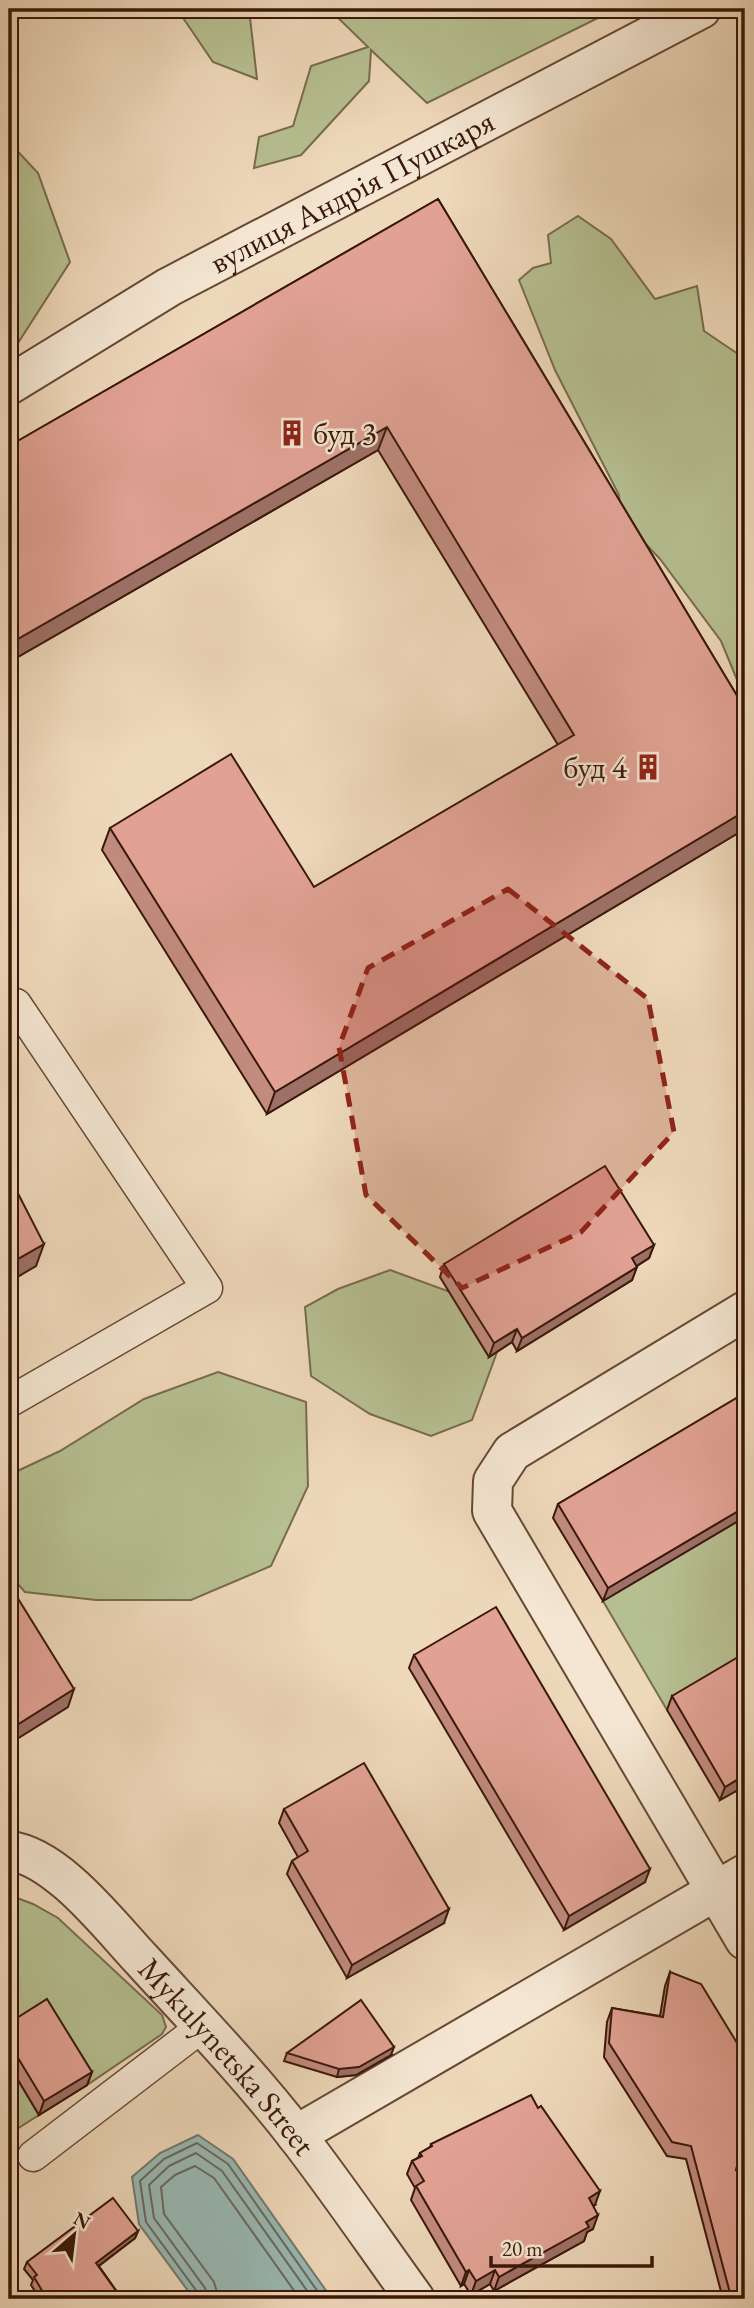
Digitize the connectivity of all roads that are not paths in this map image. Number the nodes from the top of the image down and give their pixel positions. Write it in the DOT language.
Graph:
graph roads {
  1 [pos="701,9"];
  2 [pos="9,385"];
  3 [pos="9,1008"];
  4 [pos="745,1311"];
  5 [pos="9,1402"];
  6 [pos="9,1851"];
  7 [pos="730,1883"];
  8 [pos="745,1940"];
  9 [pos="203,2026"];
  10 [pos="296,2135"];
  11 [pos="33,2156"];
  12 [pos="415,2299"];
  1 -- 2 [label="street, вулиця Андрія Пушкаря"];
  3 -- 5 [label="lane"];
  4 -- 7 [label="street"];
  6 -- 9 [label="street, Mykulynetska Street"];
  7 -- 8 [label="street"];
  7 -- 10 [label="street"];
  9 -- 10 [label="street, Mykulynetska Street"];
  9 -- 11 [label="lane"];
  10 -- 12 [label="street, Mykulynetska Street"];
}
